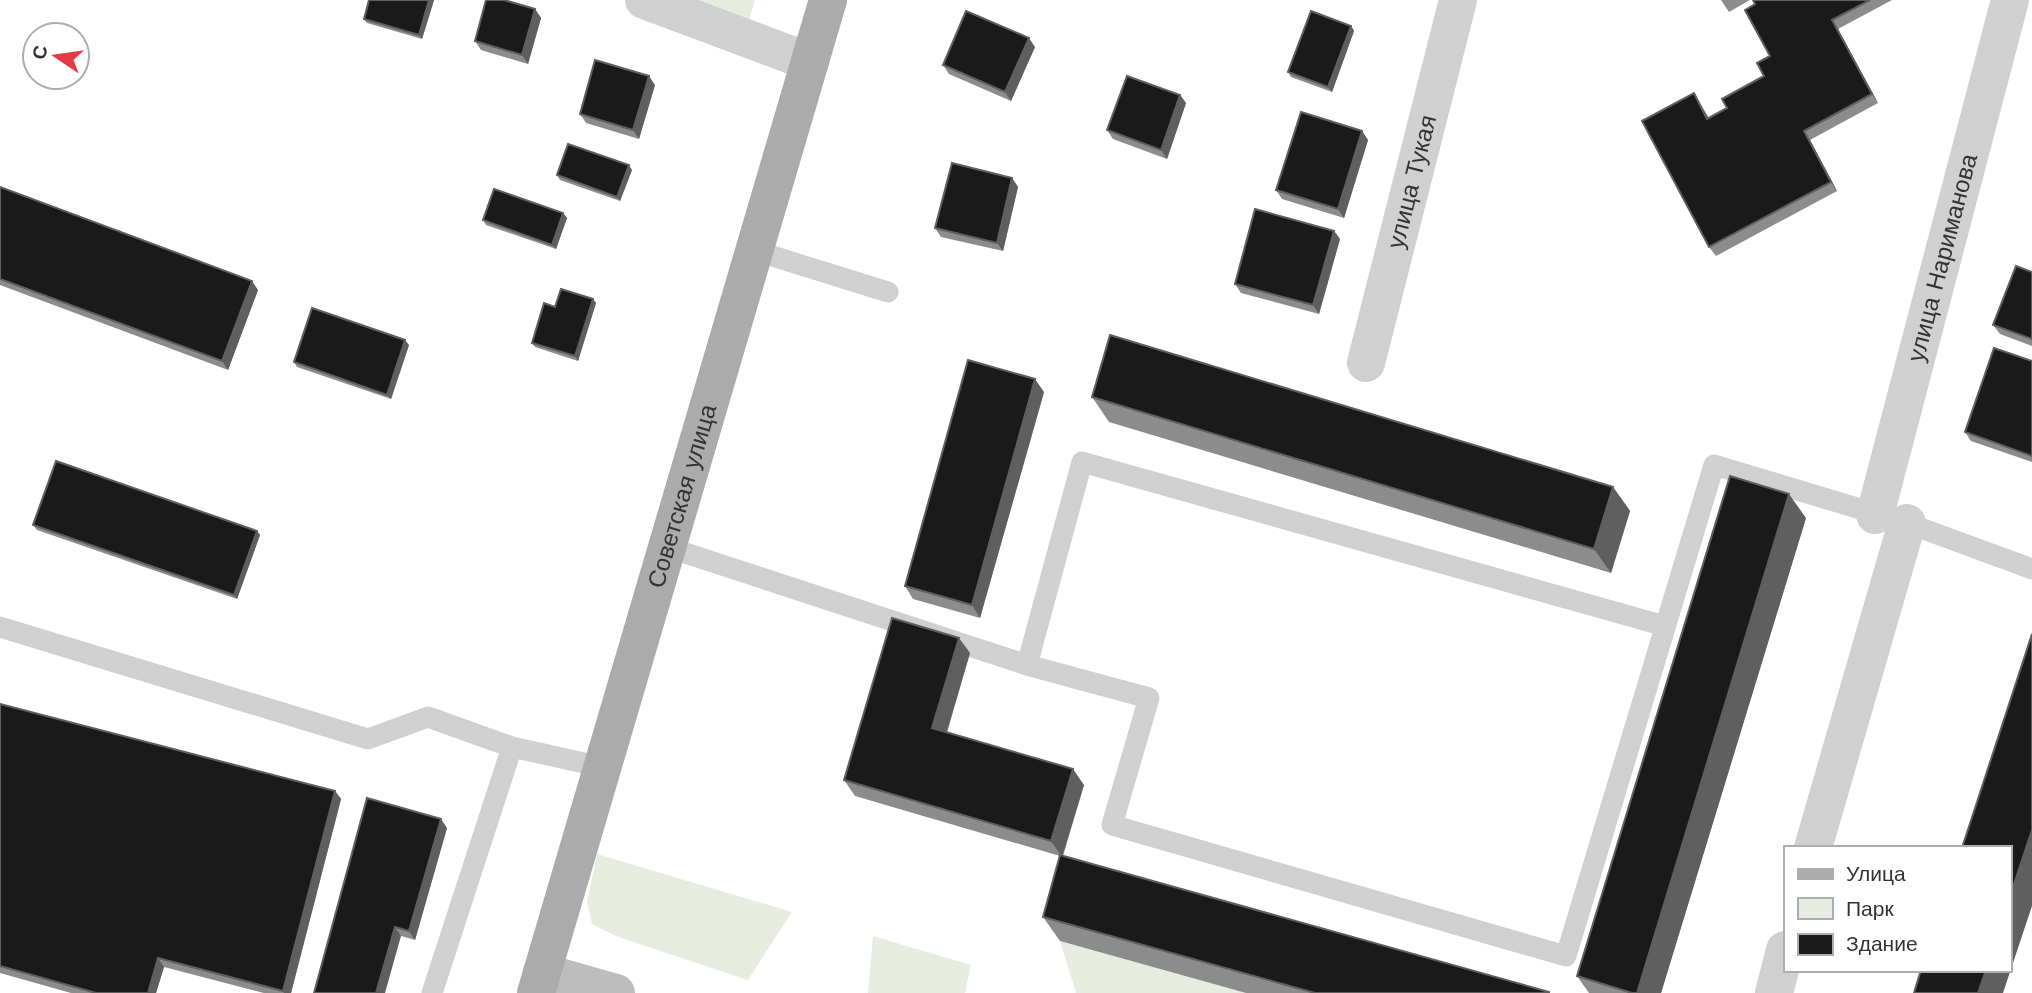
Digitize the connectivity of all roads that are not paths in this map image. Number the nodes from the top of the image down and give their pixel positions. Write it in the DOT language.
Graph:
graph roads {
  1 [pos="644,0"];
  2 [pos="828,0"];
  3 [pos="1458,0"];
  4 [pos="2010,0"];
  5 [pos="810,62"];
  6 [pos="756,251"];
  7 [pos="888,292"];
  8 [pos="1366,363"];
  9 [pos="1891,519"];
  10 [pos="667,547"];
  11 [pos="2032,569"];
  12 [pos="1665,626"];
  13 [pos="0,627"];
  14 [pos="1027,665"];
  15 [pos="512,747"];
  16 [pos="603,767"];
  17 [pos="1813,846"];
  18 [pos="1784,954"];
  19 [pos="539,982"];
  20 [pos="432,993"];
  21 [pos="616,993"];
  22 [pos="1774,993"];
  1 -- 5 [label="street"];
  2 -- 5 [label="main road, Советская улица"];
  3 -- 8 [label="street, улица Тукая"];
  4 -- 9 [label="street, улица Нариманова"];
  5 -- 6 [label="main road, Советская улица"];
  6 -- 7 [label="lane"];
  6 -- 10 [label="main road, Советская улица"];
  9 -- 11 [label="lane"];
  9 -- 12 [label="lane"];
  9 -- 17 [label="street, улица Нариманова"];
  10 -- 14 [label="lane"];
  10 -- 16 [label="main road, Советская улица"];
  12 -- 14 [label="lane"];
  12 -- 14 [label="lane"];
  13 -- 15 [label="lane"];
  15 -- 16 [label="lane"];
  15 -- 20 [label="lane"];
  16 -- 19 [label="main road, Советская улица"];
  18 -- 22 [label="street"];
  19 -- 21 [label="street"];
}
